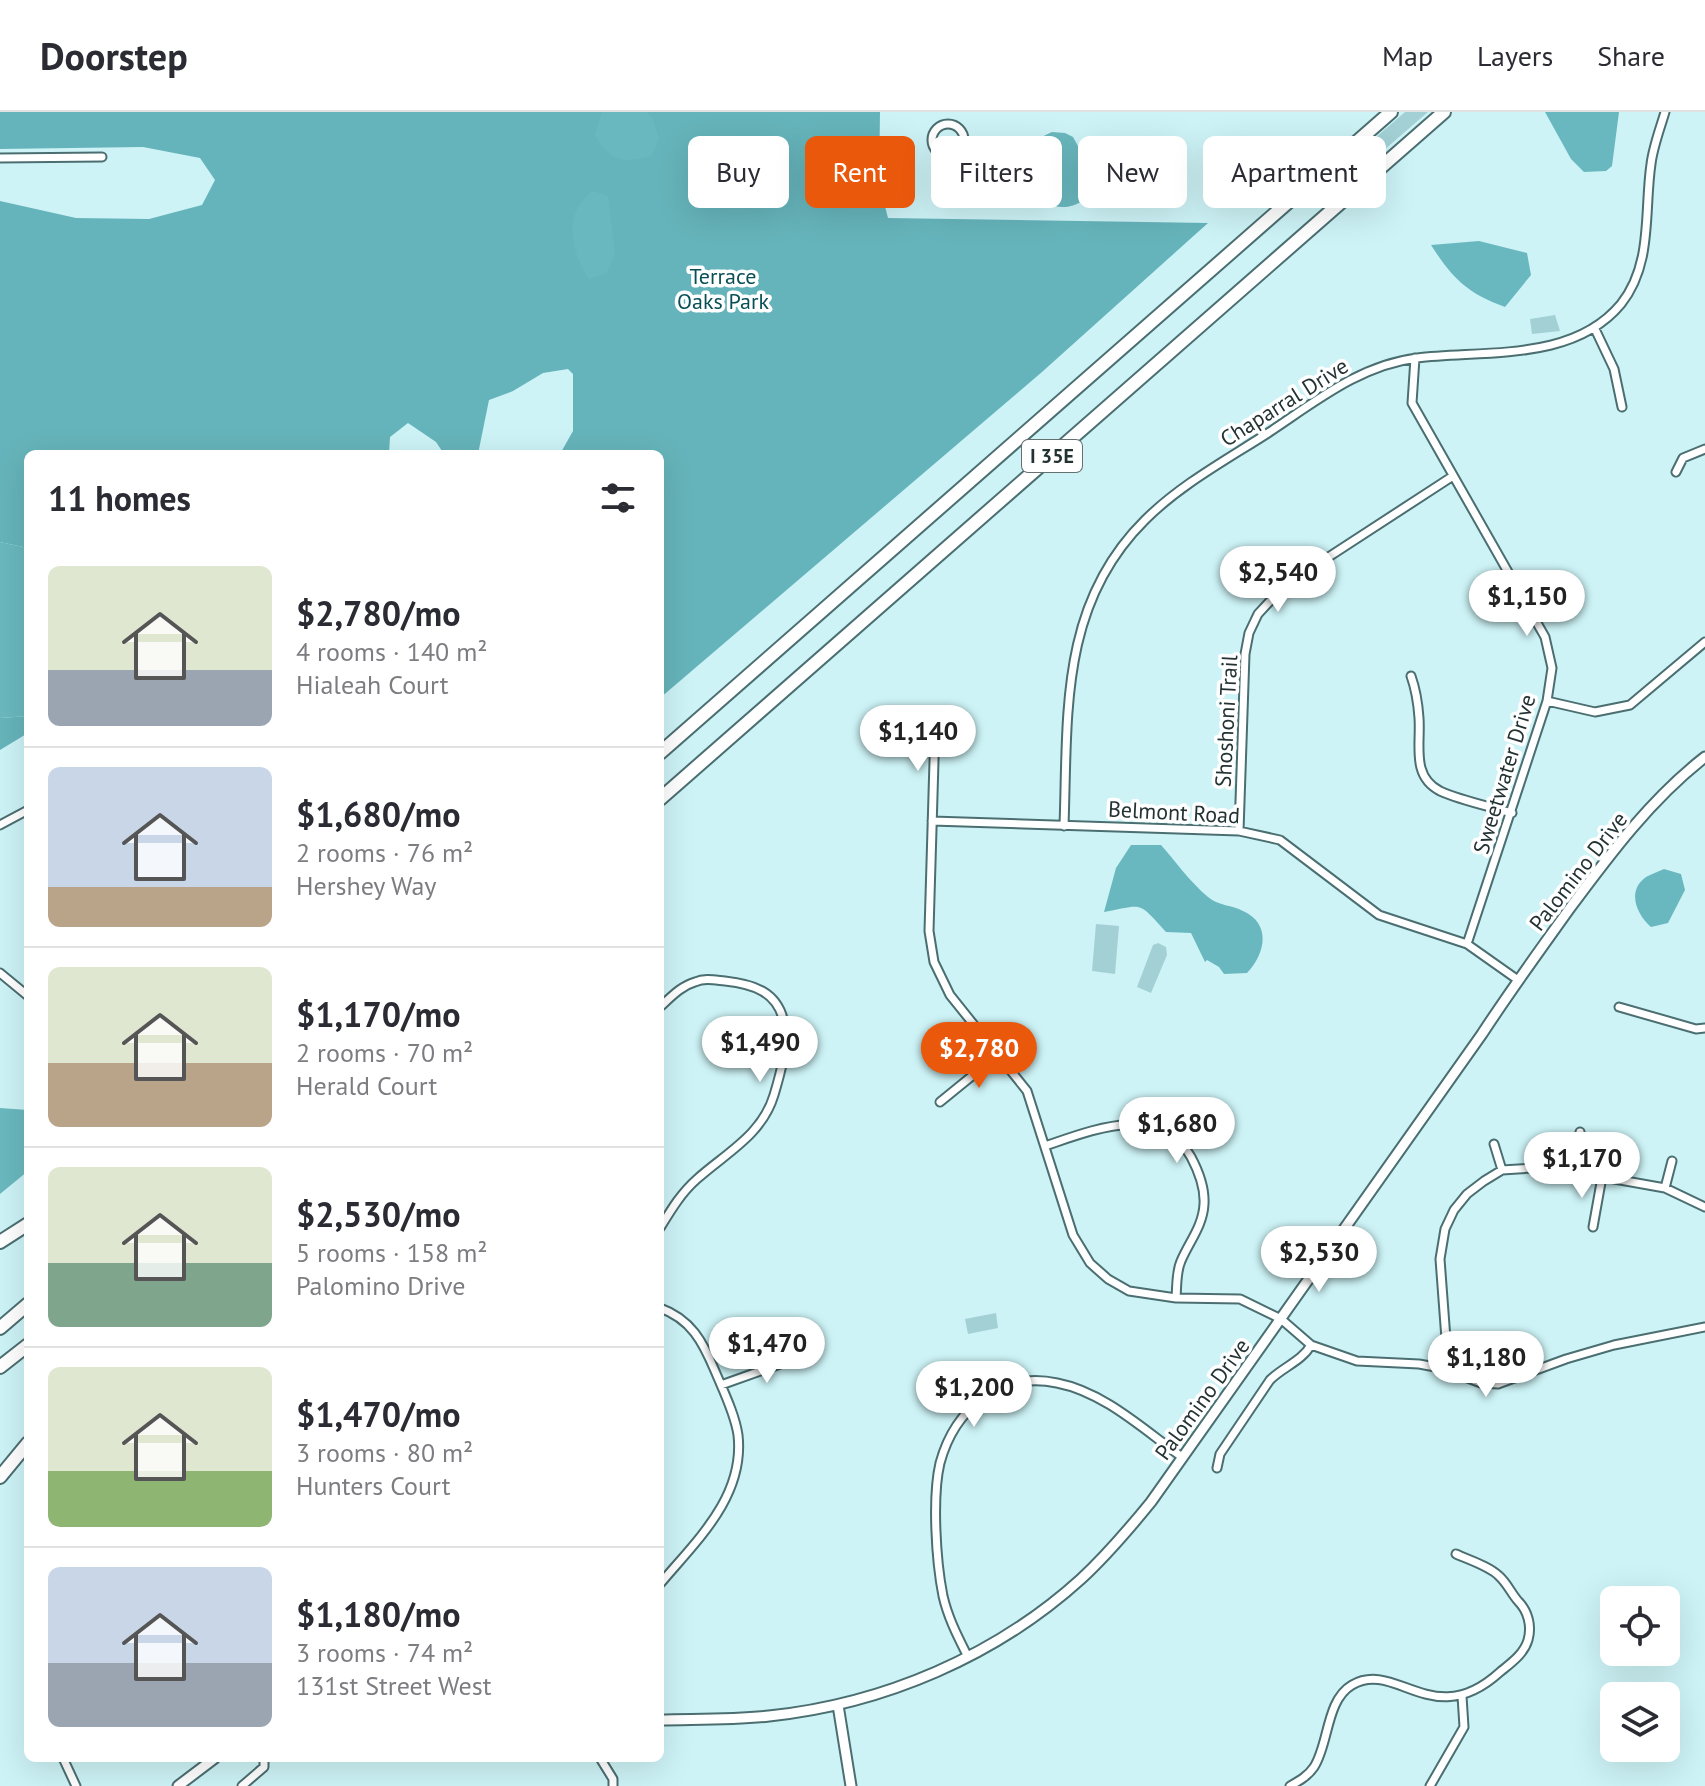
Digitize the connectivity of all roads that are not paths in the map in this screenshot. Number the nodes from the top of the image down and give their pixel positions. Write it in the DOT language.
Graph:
graph roads {
  1 [pos="948,112"];
  2 [pos="1391,112"];
  3 [pos="1444,112"];
  4 [pos="1665,112"];
  5 [pos="948,125"];
  6 [pos="102,157"];
  7 [pos="0,158"];
  8 [pos="1595,329"];
  9 [pos="1415,358"];
  10 [pos="1622,407"];
  11 [pos="1705,449"];
  12 [pos="1676,472"];
  13 [pos="1453,476"];
  14 [pos="1705,642"];
  15 [pos="1411,676"];
  16 [pos="1547,701"];
  17 [pos="935,727"];
  18 [pos="664,749"];
  19 [pos="1703,762"];
  20 [pos="664,795"];
  21 [pos="24,812"];
  22 [pos="1512,813"];
  23 [pos="932,821"];
  24 [pos="0,825"];
  25 [pos="1064,826"];
  26 [pos="1239,831"];
  27 [pos="1467,944"];
  28 [pos="0,973"];
  29 [pos="1518,980"];
  30 [pos="24,993"];
  31 [pos="664,1004"];
  32 [pos="1619,1007"];
  33 [pos="1705,1028"];
  34 [pos="999,1054"];
  35 [pos="940,1102"];
  36 [pos="1580,1132"];
  37 [pos="1494,1144"];
  38 [pos="1045,1146"];
  39 [pos="1672,1161"];
  40 [pos="1502,1170"];
  41 [pos="1575,1172"];
  42 [pos="1602,1177"];
  43 [pos="1665,1188"];
  44 [pos="1705,1207"];
  45 [pos="664,1222"];
  46 [pos="24,1227"];
  47 [pos="1593,1227"];
  48 [pos="0,1242"];
  49 [pos="1176,1298"];
  50 [pos="24,1307"];
  51 [pos="664,1310"];
  52 [pos="1281,1319"];
  53 [pos="1705,1327"];
  54 [pos="0,1328"];
  55 [pos="1311,1345"];
  56 [pos="24,1348"];
  57 [pos="788,1352"];
  58 [pos="0,1367"];
  59 [pos="1441,1368"];
  60 [pos="721,1385"];
  61 [pos="24,1448"];
  62 [pos="1182,1457"];
  63 [pos="1217,1468"];
  64 [pos="0,1477"];
  65 [pos="1456,1554"];
  66 [pos="664,1579"];
  67 [pos="968,1657"];
  68 [pos="1462,1696"];
  69 [pos="838,1705"];
  70 [pos="664,1720"];
  71 [pos="65,1762"];
  72 [pos="210,1762"];
  73 [pos="264,1762"];
  74 [pos="602,1762"];
  75 [pos="76,1786"];
  76 [pos="178,1786"];
  77 [pos="242,1786"];
  78 [pos="613,1786"];
  79 [pos="851,1786"];
  80 [pos="1290,1786"];
  81 [pos="1430,1786"];
  1 -- 5 [label="street"];
  2 -- 18 [label="highway, I 35E"];
  3 -- 20 [label="highway, I 35E"];
  4 -- 8 [label="street, Chaparral Drive"];
  5 -- 5 [label="street"];
  6 -- 7 [label="street"];
  8 -- 9 [label="street, Chaparral Drive"];
  8 -- 10 [label="street"];
  9 -- 13 [label="street, Sweetwater Drive"];
  9 -- 25 [label="street, Chaparral Drive"];
  11 -- 12 [label="street"];
  13 -- 16 [label="street, Sweetwater Drive"];
  13 -- 26 [label="street, Shoshoni Trail"];
  14 -- 16 [label="street"];
  15 -- 22 [label="street"];
  16 -- 22 [label="street, Sweetwater Drive"];
  17 -- 23 [label="street"];
  19 -- 29 [label="street, Palomino Drive"];
  21 -- 24 [label="street"];
  22 -- 27 [label="street, Sweetwater Drive"];
  23 -- 25 [label="street, Belmont Road"];
  23 -- 34 [label="street"];
  25 -- 26 [label="street, Belmont Road"];
  26 -- 27 [label="street, Belmont Road"];
  27 -- 29 [label="street, Belmont Road"];
  28 -- 30 [label="street"];
  29 -- 52 [label="street, Palomino Drive"];
  31 -- 45 [label="street"];
  32 -- 33 [label="street"];
  34 -- 35 [label="street"];
  34 -- 38 [label="street"];
  36 -- 41 [label="street"];
  37 -- 40 [label="street"];
  38 -- 49 [label="street"];
  38 -- 49 [label="street"];
  39 -- 43 [label="street"];
  40 -- 41 [label="street"];
  40 -- 59 [label="street"];
  41 -- 42 [label="street"];
  42 -- 43 [label="street"];
  42 -- 47 [label="street"];
  43 -- 44 [label="street"];
  46 -- 48 [label="highway"];
  49 -- 52 [label="street"];
  50 -- 54 [label="highway"];
  51 -- 60 [label="street"];
  52 -- 55 [label="street"];
  52 -- 62 [label="street, Palomino Drive"];
  53 -- 59 [label="street"];
  55 -- 59 [label="street"];
  55 -- 63 [label="street"];
  56 -- 58 [label="highway"];
  57 -- 60 [label="street"];
  60 -- 66 [label="street"];
  61 -- 64 [label="highway"];
  62 -- 67 [label="street, Palomino Drive"];
  62 -- 67 [label="street"];
  65 -- 68 [label="street"];
  67 -- 69 [label="street, Palomino Drive"];
  68 -- 80 [label="street"];
  68 -- 81 [label="street"];
  69 -- 70 [label="street, Palomino Drive"];
  69 -- 79 [label="street"];
  71 -- 75 [label="street"];
  72 -- 76 [label="street"];
  73 -- 77 [label="street"];
  74 -- 78 [label="street"];
}
